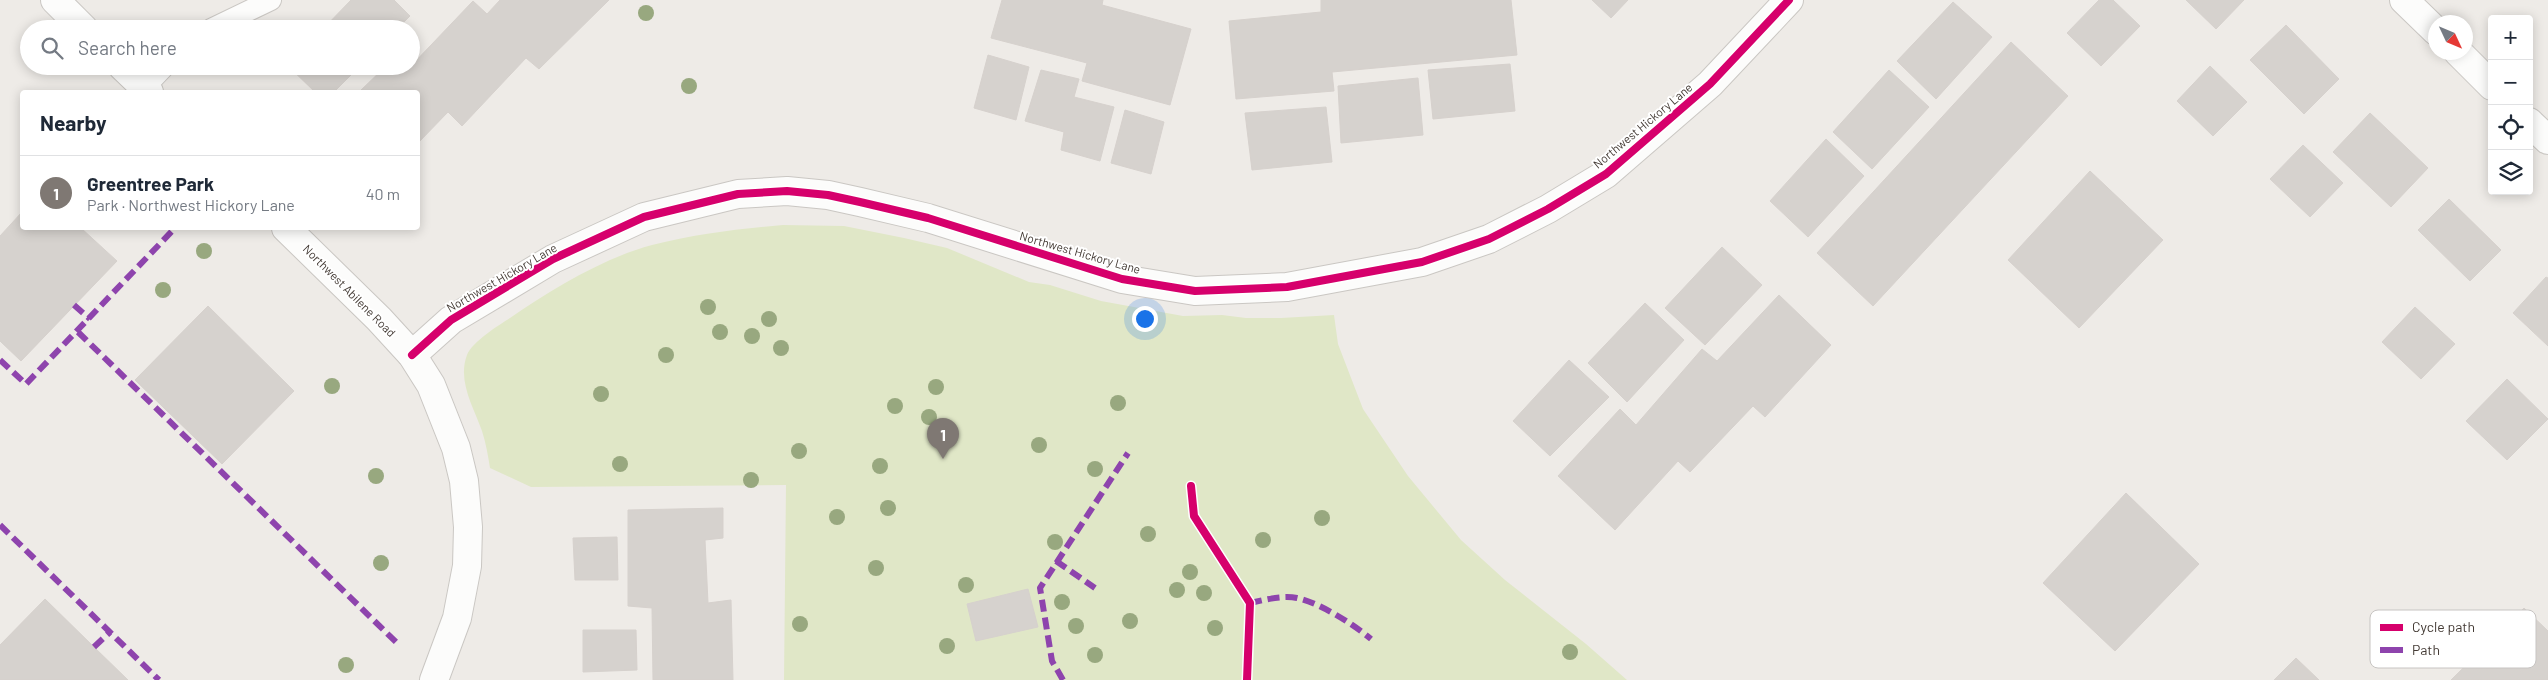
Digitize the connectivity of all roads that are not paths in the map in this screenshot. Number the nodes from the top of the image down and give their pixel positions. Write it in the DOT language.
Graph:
graph roads {
  1 [pos="55,0"];
  2 [pos="271,0"];
  3 [pos="1788,0"];
  4 [pos="2404,0"];
  5 [pos="75,20"];
  6 [pos="230,20"];
  7 [pos="2428,23"];
  8 [pos="2466,60"];
  9 [pos="131,75"];
  10 [pos="158,75"];
  11 [pos="2488,82"];
  12 [pos="146,90"];
  13 [pos="2533,126"];
  14 [pos="2548,140"];
  15 [pos="288,230"];
  16 [pos="412,355"];
  17 [pos="434,680"];
  1 -- 5 [label="street"];
  2 -- 6 [label="lane"];
  3 -- 16 [label="street, Northwest Hickory Lane"];
  4 -- 7 [label="street"];
  8 -- 11 [label="street"];
  9 -- 12 [label="street"];
  10 -- 12 [label="lane"];
  13 -- 14 [label="street"];
  15 -- 16 [label="street, Northwest Abilene Road"];
  16 -- 17 [label="street, Northwest Abilene Road"];
}
